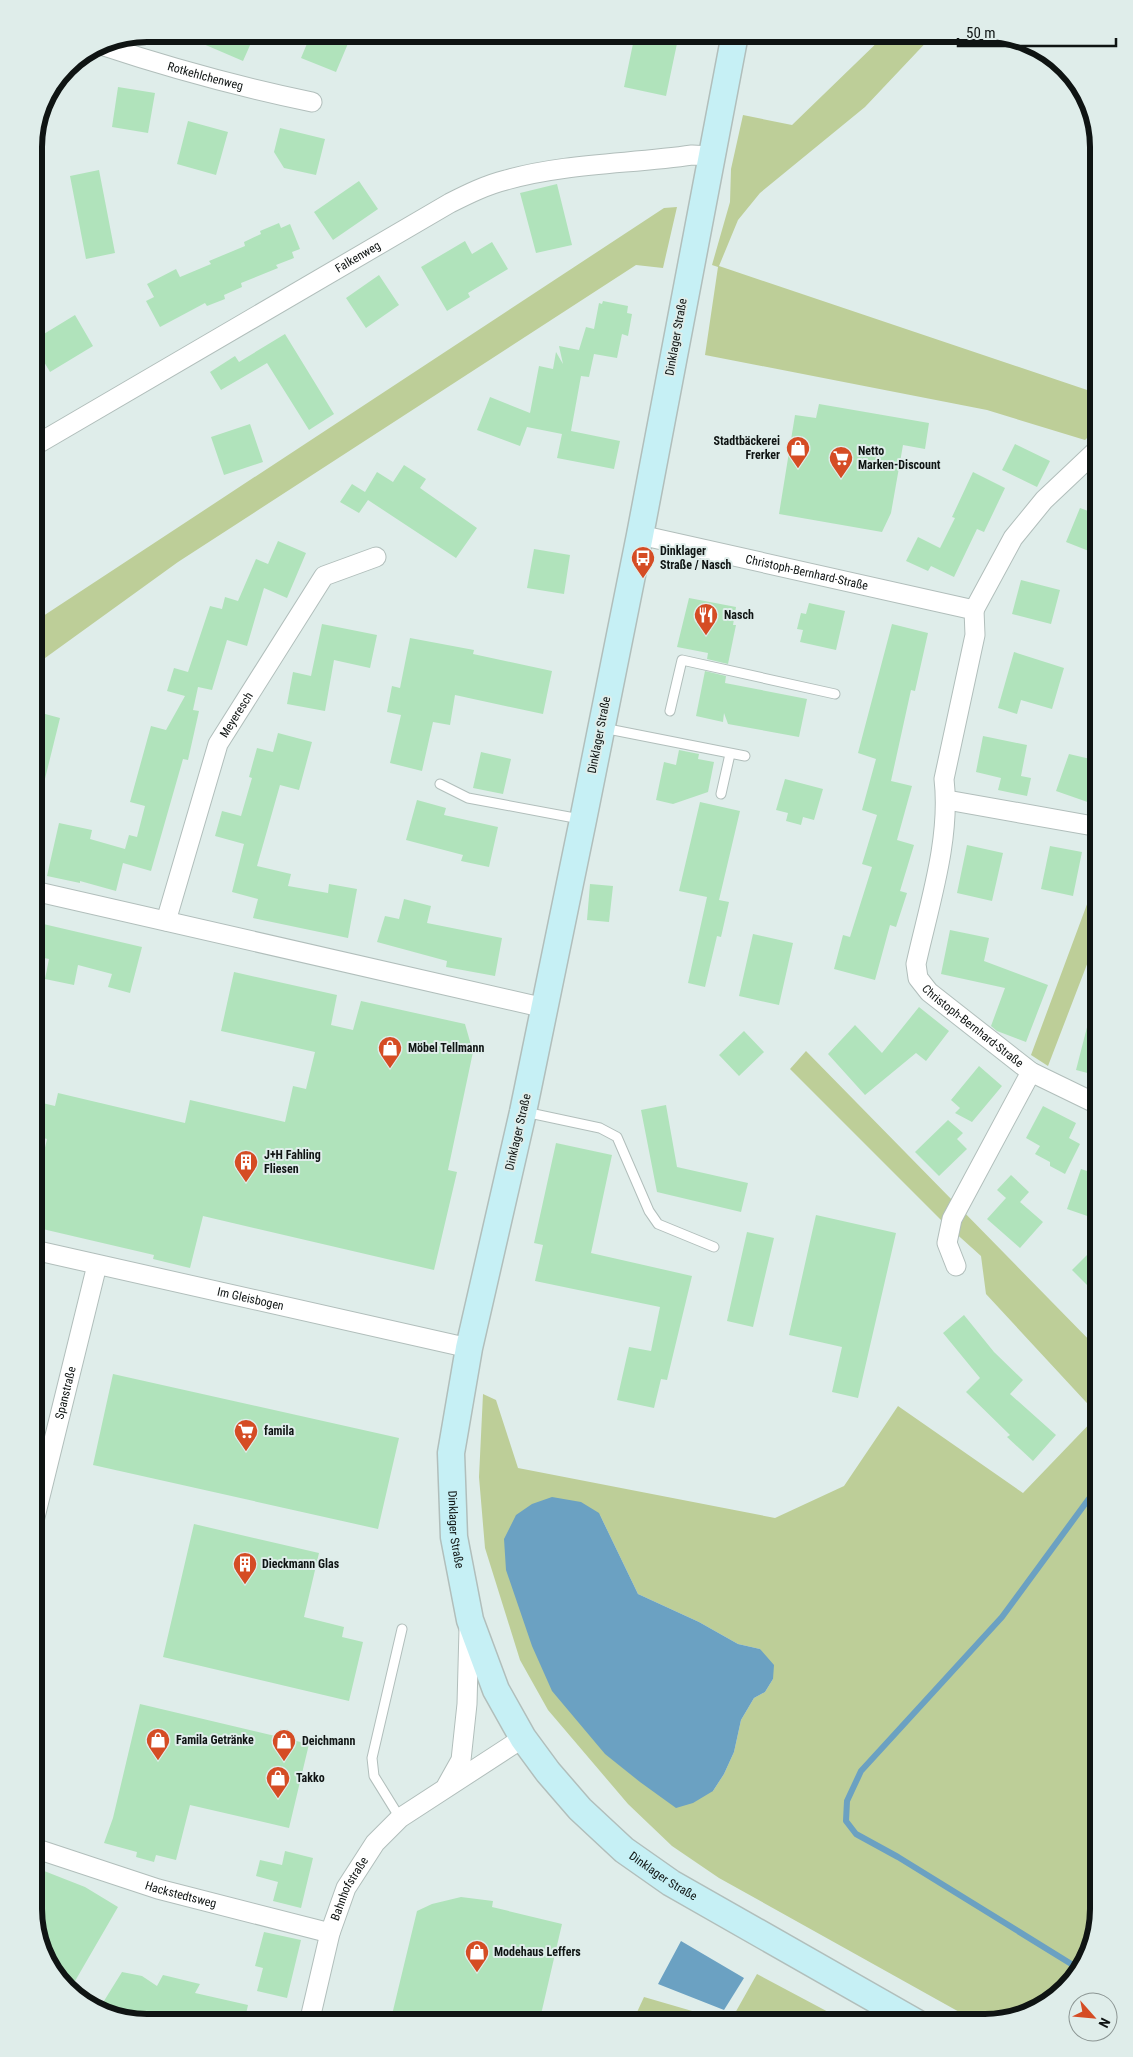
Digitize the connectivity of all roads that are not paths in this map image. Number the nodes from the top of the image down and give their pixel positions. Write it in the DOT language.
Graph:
graph roads {
  1 [pos="732,43"];
  2 [pos="112,48"];
  3 [pos="312,102"];
  4 [pos="711,156"];
  5 [pos="43,441"];
  6 [pos="1090,457"];
  7 [pos="640,535"];
  8 [pos="376,556"];
  9 [pos="974,610"];
  10 [pos="835,694"];
  11 [pos="670,711"];
  12 [pos="600,727"];
  13 [pos="730,754"];
  14 [pos="745,756"];
  15 [pos="440,784"];
  16 [pos="721,794"];
  17 [pos="946,800"];
  18 [pos="583,820"];
  19 [pos="1090,825"];
  20 [pos="43,893"];
  21 [pos="166,921"];
  22 [pos="544,1008"];
  23 [pos="1031,1072"];
  24 [pos="1090,1101"];
  25 [pos="523,1112"];
  26 [pos="714,1247"];
  27 [pos="42,1252"];
  28 [pos="97,1265"];
  29 [pos="956,1266"];
  30 [pos="469,1348"];
  31 [pos="42,1488"];
  32 [pos="470,1620"];
  33 [pos="402,1629"];
  34 [pos="523,1738"];
  35 [pos="446,1788"];
  36 [pos="400,1818"];
  37 [pos="42,1851"];
  38 [pos="330,1933"];
  39 [pos="311,2014"];
  40 [pos="901,2014"];
  1 -- 4 [label="main road, Dinklager Straße"];
  2 -- 3 [label="street, Rotkehlchenweg"];
  4 -- 5 [label="street, Falkenweg"];
  4 -- 7 [label="main road, Dinklager Straße"];
  6 -- 9 [label="street"];
  7 -- 9 [label="street, Christoph-Bernhard-Straße"];
  7 -- 12 [label="main road, Dinklager Straße"];
  8 -- 21 [label="street, Meyeresch"];
  9 -- 17 [label="street, Christoph-Bernhard-Straße"];
  10 -- 11 [label="lane"];
  12 -- 13 [label="lane"];
  12 -- 18 [label="main road, Dinklager Straße"];
  13 -- 14 [label="lane"];
  13 -- 16 [label="lane"];
  15 -- 18 [label="lane"];
  17 -- 19 [label="street"];
  17 -- 23 [label="street, Christoph-Bernhard-Straße"];
  18 -- 22 [label="main road, Dinklager Straße"];
  20 -- 21 [label="street"];
  21 -- 22 [label="street"];
  22 -- 25 [label="main road, Dinklager Straße"];
  23 -- 24 [label="street, Christoph-Bernhard-Straße"];
  23 -- 29 [label="street, Christoph-Bernhard-Straße"];
  25 -- 26 [label="lane"];
  25 -- 30 [label="main road, Dinklager Straße"];
  27 -- 28 [label="street, Im Gleisbogen"];
  28 -- 30 [label="street, Im Gleisbogen"];
  28 -- 31 [label="street, Spanstraße"];
  30 -- 32 [label="main road, Dinklager Straße"];
  32 -- 34 [label="main road, Dinklager Straße"];
  32 -- 35 [label="street, Bahnhofstraße"];
  33 -- 36 [label="lane"];
  34 -- 35 [label="street, Bahnhofstraße"];
  34 -- 40 [label="main road, Dinklager Straße"];
  35 -- 36 [label="street, Bahnhofstraße"];
  36 -- 38 [label="street, Bahnhofstraße"];
  37 -- 38 [label="street, Hackstedtsweg"];
  38 -- 39 [label="street, Bahnhofstraße"];
}
